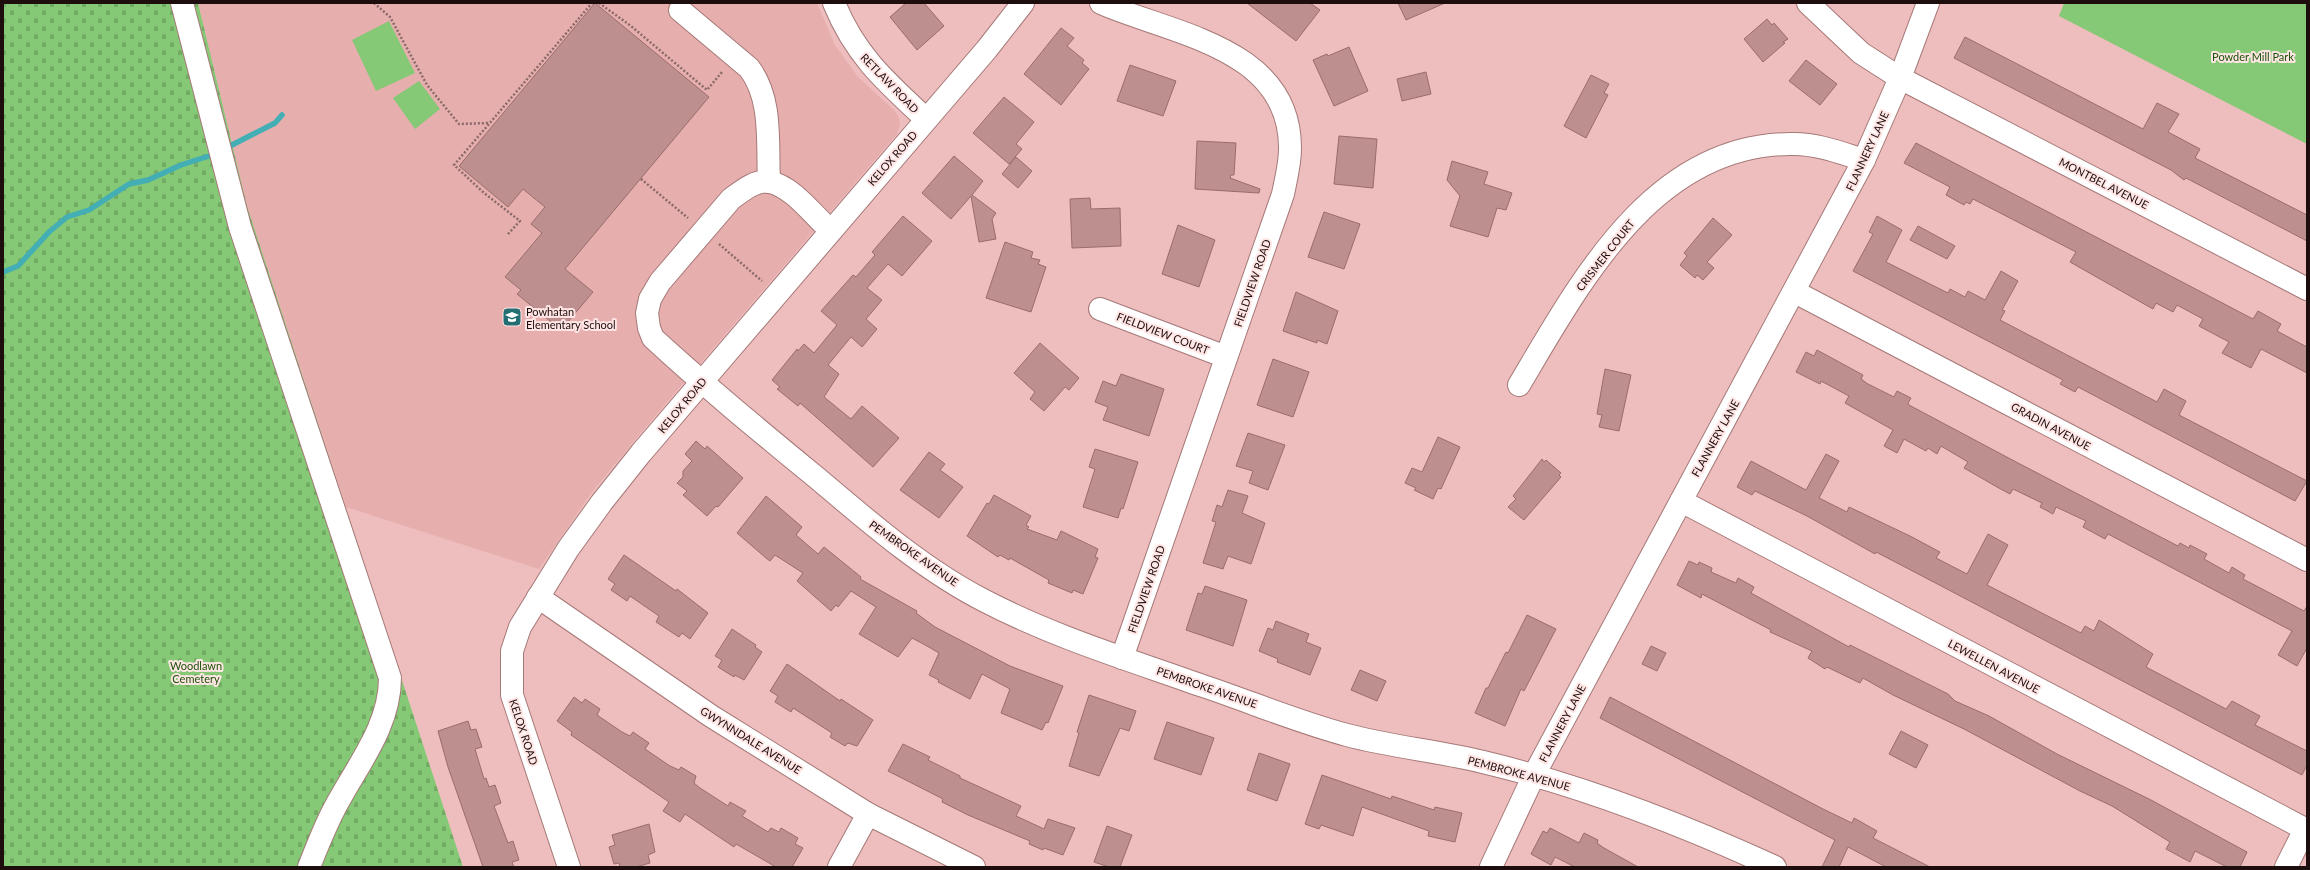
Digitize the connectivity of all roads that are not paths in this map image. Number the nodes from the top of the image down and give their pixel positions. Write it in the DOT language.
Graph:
graph roads {
  1 [pos="182,3"];
  2 [pos="834,3"];
  3 [pos="1023,3"];
  4 [pos="1101,3"];
  5 [pos="1808,3"];
  6 [pos="1928,3"];
  7 [pos="680,10"];
  8 [pos="1900,78"];
  9 [pos="926,119"];
  10 [pos="1864,160"];
  11 [pos="769,182"];
  12 [pos="830,230"];
  13 [pos="2307,289"];
  14 [pos="1795,292"];
  15 [pos="1100,310"];
  16 [pos="1226,357"];
  17 [pos="702,382"];
  18 [pos="1519,385"];
  19 [pos="1681,501"];
  20 [pos="2307,560"];
  21 [pos="538,596"];
  22 [pos="1122,658"];
  23 [pos="1534,775"];
  24 [pos="868,814"];
  25 [pos="2306,830"];
  26 [pos="309,867"];
  27 [pos="570,867"];
  28 [pos="838,867"];
  29 [pos="974,867"];
  30 [pos="1491,867"];
  31 [pos="1775,867"];
  32 [pos="2286,867"];
  1 -- 26 [label="street"];
  2 -- 9 [label="street, RETLAW ROAD"];
  3 -- 9 [label="street, KELOX ROAD"];
  4 -- 16 [label="street, FIELDVIEW ROAD"];
  5 -- 8 [label="street, MONTBEL AVENUE"];
  6 -- 8 [label="street, FLANNERY LANE"];
  7 -- 11 [label="street"];
  8 -- 10 [label="street, FLANNERY LANE"];
  8 -- 13 [label="street, MONTBEL AVENUE"];
  9 -- 12 [label="street, KELOX ROAD"];
  10 -- 14 [label="street, FLANNERY LANE"];
  10 -- 18 [label="street, CRISMER COURT"];
  11 -- 12 [label="street"];
  11 -- 17 [label="street, PEMBROKE AVENUE"];
  12 -- 17 [label="street, KELOX ROAD"];
  14 -- 19 [label="street, FLANNERY LANE"];
  14 -- 20 [label="street, GRADIN AVENUE"];
  15 -- 16 [label="street, FIELDVIEW COURT"];
  16 -- 22 [label="street, FIELDVIEW ROAD"];
  17 -- 21 [label="street, KELOX ROAD"];
  17 -- 22 [label="street, PEMBROKE AVENUE"];
  19 -- 23 [label="street, FLANNERY LANE"];
  19 -- 25 [label="street, LEWELLEN AVENUE"];
  21 -- 24 [label="street, GWYNNDALE AVENUE"];
  21 -- 27 [label="street, KELOX ROAD"];
  22 -- 23 [label="street, PEMBROKE AVENUE"];
  23 -- 30 [label="street, FLANNERY LANE"];
  23 -- 31 [label="street, PEMBROKE AVENUE"];
  24 -- 28 [label="street"];
  24 -- 29 [label="street, GWYNNDALE AVENUE"];
  25 -- 32 [label="street"];
}
